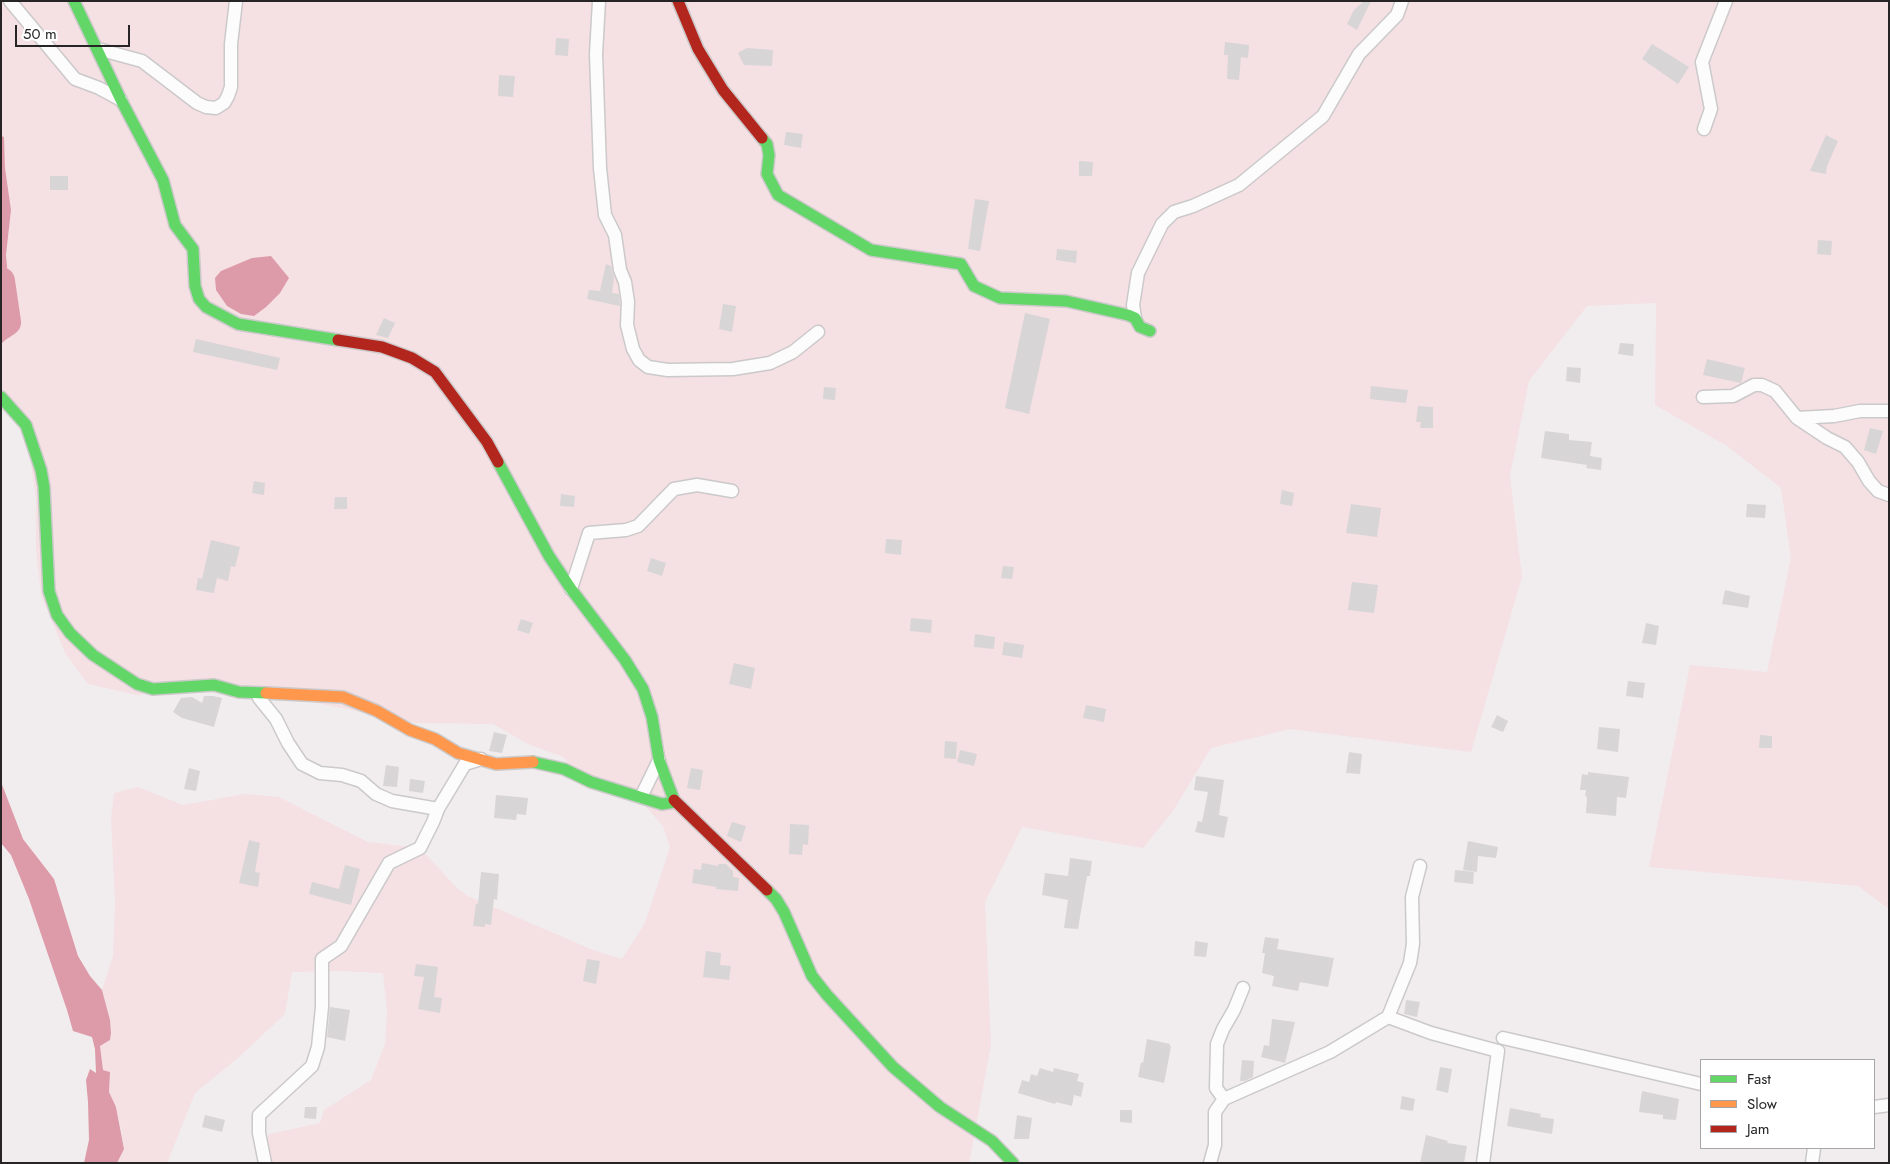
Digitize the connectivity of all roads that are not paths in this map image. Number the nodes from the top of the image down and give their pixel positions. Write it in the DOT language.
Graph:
graph roads {
  1 [pos="10,1"];
  2 [pos="74,1"];
  3 [pos="236,1"];
  4 [pos="599,1"];
  5 [pos="678,1"];
  6 [pos="1402,1"];
  7 [pos="1726,1"];
  8 [pos="98,49"];
  9 [pos="121,100"];
  10 [pos="1704,129"];
  11 [pos="1135,318"];
  12 [pos="1150,331"];
  13 [pos="818,332"];
  14 [pos="1,396"];
  15 [pos="1703,397"];
  16 [pos="1889,410"];
  17 [pos="1798,418"];
  18 [pos="732,492"];
  19 [pos="1889,495"];
  20 [pos="570,589"];
  21 [pos="259,698"];
  22 [pos="480,760"];
  23 [pos="659,760"];
  24 [pos="642,797"];
  25 [pos="675,802"];
  26 [pos="438,809"];
  27 [pos="1420,866"];
  28 [pos="1242,988"];
  29 [pos="1388,1017"];
  30 [pos="1503,1038"];
  31 [pos="1700,1084"];
  32 [pos="1224,1099"];
  33 [pos="1889,1105"];
  34 [pos="1875,1107"];
  35 [pos="1814,1149"];
  36 [pos="265,1163"];
  37 [pos="1013,1163"];
  38 [pos="1210,1163"];
  39 [pos="1483,1163"];
  40 [pos="1812,1163"];
  1 -- 9 [label="street"];
  2 -- 8 [label="street"];
  3 -- 8 [label="street"];
  4 -- 13 [label="street"];
  5 -- 11 [label="street"];
  6 -- 11 [label="street"];
  7 -- 10 [label="street"];
  8 -- 9 [label="street"];
  9 -- 20 [label="street"];
  11 -- 12 [label="street"];
  14 -- 22 [label="street"];
  15 -- 17 [label="street"];
  16 -- 17 [label="street"];
  17 -- 19 [label="street"];
  18 -- 20 [label="street"];
  20 -- 23 [label="street"];
  21 -- 26 [label="street"];
  22 -- 24 [label="street"];
  22 -- 26 [label="street"];
  23 -- 24 [label="street"];
  23 -- 25 [label="street"];
  24 -- 25 [label="street"];
  25 -- 37 [label="street"];
  26 -- 36 [label="street"];
  27 -- 29 [label="street"];
  28 -- 32 [label="street"];
  29 -- 32 [label="street"];
  29 -- 39 [label="street"];
  30 -- 31 [label="street"];
  32 -- 38 [label="street"];
  33 -- 34 [label="street"];
  35 -- 40 [label="street"];
}
